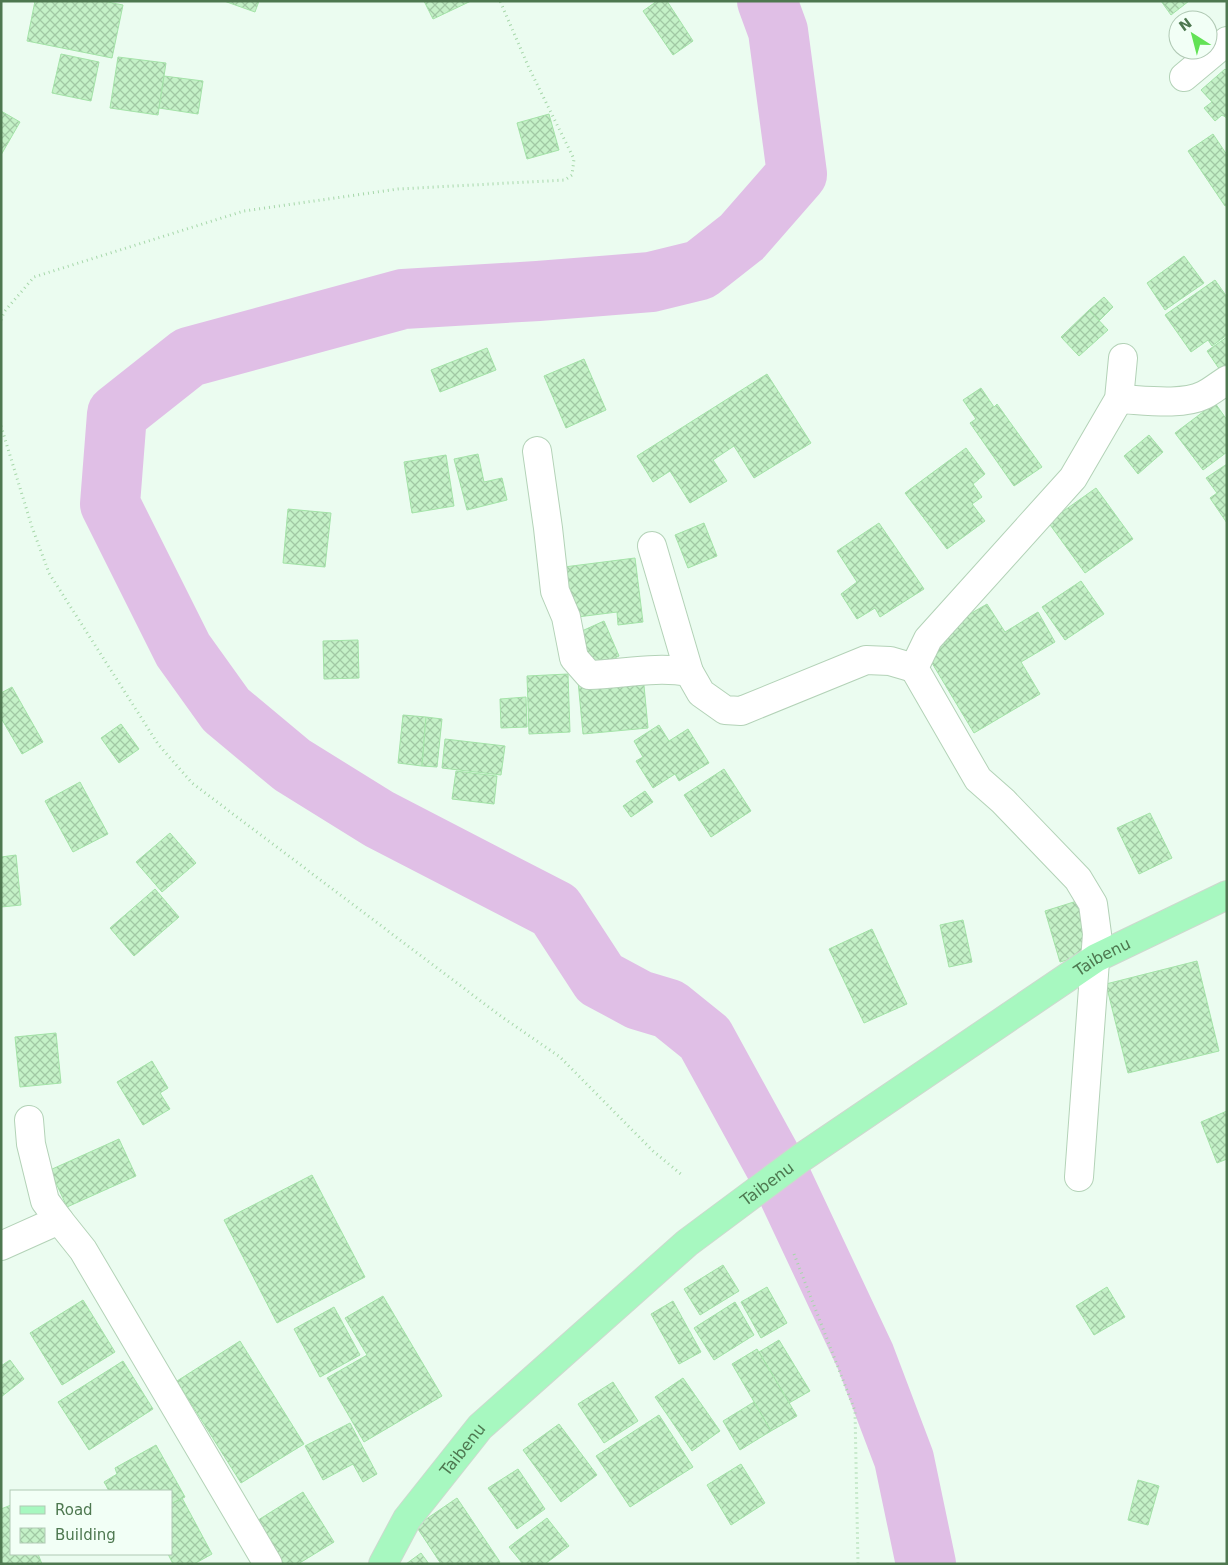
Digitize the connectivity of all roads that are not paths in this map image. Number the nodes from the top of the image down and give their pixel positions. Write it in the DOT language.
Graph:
graph roads {
  1 [pos="1227,41"];
  2 [pos="1184,76"];
  3 [pos="1123,358"];
  4 [pos="1227,380"];
  5 [pos="1119,399"];
  6 [pos="537,451"];
  7 [pos="652,546"];
  8 [pos="914,668"];
  9 [pos="689,672"];
  10 [pos="1227,895"];
  11 [pos="1096,958"];
  12 [pos="29,1120"];
  13 [pos="1079,1177"];
  14 [pos="59,1220"];
  15 [pos="1,1246"];
  16 [pos="268,1564"];
  17 [pos="383,1564"];
  1 -- 2 [label="street"];
  3 -- 5 [label="street"];
  4 -- 5 [label="street"];
  5 -- 8 [label="street"];
  6 -- 9 [label="street"];
  7 -- 9 [label="street"];
  8 -- 9 [label="street"];
  8 -- 11 [label="street"];
  10 -- 11 [label="main road, Taibenu"];
  11 -- 13 [label="street"];
  11 -- 17 [label="main road, Taibenu"];
  12 -- 14 [label="street"];
  14 -- 15 [label="street"];
  14 -- 16 [label="street"];
}
